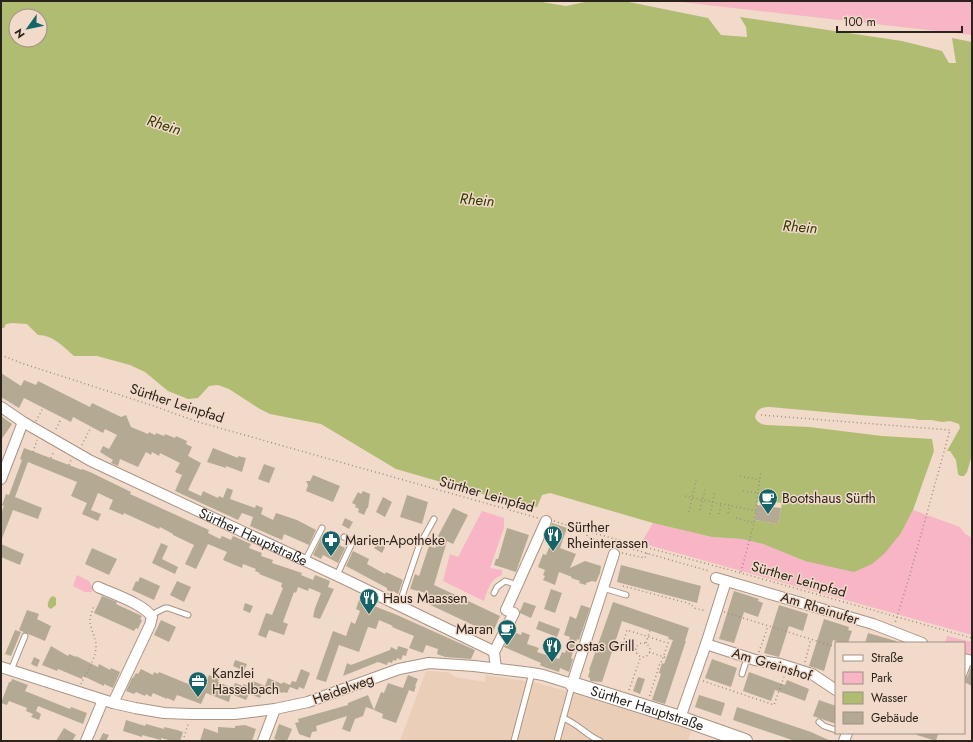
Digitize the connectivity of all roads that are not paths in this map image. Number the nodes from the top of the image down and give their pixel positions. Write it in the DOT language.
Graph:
graph roads {
  1 [pos="1,407"];
  2 [pos="23,422"];
  3 [pos="1,479"];
  4 [pos="434,519"];
  5 [pos="546,521"];
  6 [pos="322,528"];
  7 [pos="344,537"];
  8 [pos="614,554"];
  9 [pos="305,560"];
  10 [pos="337,575"];
  11 [pos="716,578"];
  12 [pos="726,581"];
  13 [pos="518,585"];
  14 [pos="604,585"];
  15 [pos="98,587"];
  16 [pos="494,593"];
  17 [pos="626,595"];
  18 [pos="399,605"];
  19 [pos="188,615"];
  20 [pos="151,616"];
  21 [pos="25,636"];
  22 [pos="919,642"];
  23 [pos="706,644"];
  24 [pos="494,652"];
  25 [pos="752,659"];
  26 [pos="968,660"];
  27 [pos="4,669"];
  28 [pos="496,669"];
  29 [pos="965,670"];
  30 [pos="532,673"];
  31 [pos="742,674"];
  32 [pos="572,684"];
  33 [pos="835,689"];
  34 [pos="108,701"];
  35 [pos="276,709"];
  36 [pos="563,718"];
  37 [pos="680,718"];
  38 [pos="819,722"];
  39 [pos="835,730"];
  40 [pos="588,739"];
  41 [pos="741,740"];
  42 [pos="86,741"];
  43 [pos="264,741"];
  44 [pos="514,741"];
  45 [pos="557,741"];
  46 [pos="600,741"];
  1 -- 2 [label="street, Sürther Hauptstraße"];
  2 -- 3 [label="street"];
  2 -- 9 [label="street, Sürther Hauptstraße"];
  4 -- 18 [label="lane"];
  5 -- 13 [label="street"];
  6 -- 9 [label="lane"];
  7 -- 10 [label="lane"];
  8 -- 14 [label="street"];
  9 -- 10 [label="street, Sürther Hauptstraße"];
  10 -- 18 [label="street, Sürther Hauptstraße"];
  11 -- 12 [label="street, Am Rheinufer"];
  12 -- 22 [label="street, Am Rheinufer"];
  12 -- 23 [label="street"];
  13 -- 16 [label="lane"];
  13 -- 24 [label="street"];
  14 -- 17 [label="lane"];
  14 -- 32 [label="street"];
  15 -- 20 [label="street"];
  18 -- 24 [label="street, Sürther Hauptstraße"];
  19 -- 20 [label="lane"];
  20 -- 34 [label="street"];
  21 -- 27 [label="lane"];
  23 -- 25 [label="street, Am Greinshof"];
  23 -- 37 [label="street"];
  24 -- 28 [label="street"];
  25 -- 31 [label="lane"];
  25 -- 33 [label="street, Am Greinshof"];
  26 -- 29 [label="lane"];
  27 -- 34 [label="street, Heidelweg"];
  28 -- 30 [label="street, Heidelweg"];
  28 -- 35 [label="street, Heidelweg"];
  30 -- 32 [label="street, Heidelweg"];
  30 -- 44 [label="lane"];
  32 -- 36 [label="lane"];
  32 -- 37 [label="street, Sürther Hauptstraße"];
  34 -- 35 [label="street, Heidelweg"];
  34 -- 42 [label="street"];
  35 -- 43 [label="street"];
  36 -- 40 [label="lane"];
  36 -- 45 [label="lane"];
  37 -- 41 [label="street, Sürther Hauptstraße"];
  38 -- 39 [label="lane"];
  40 -- 46 [label="lane"];
}
